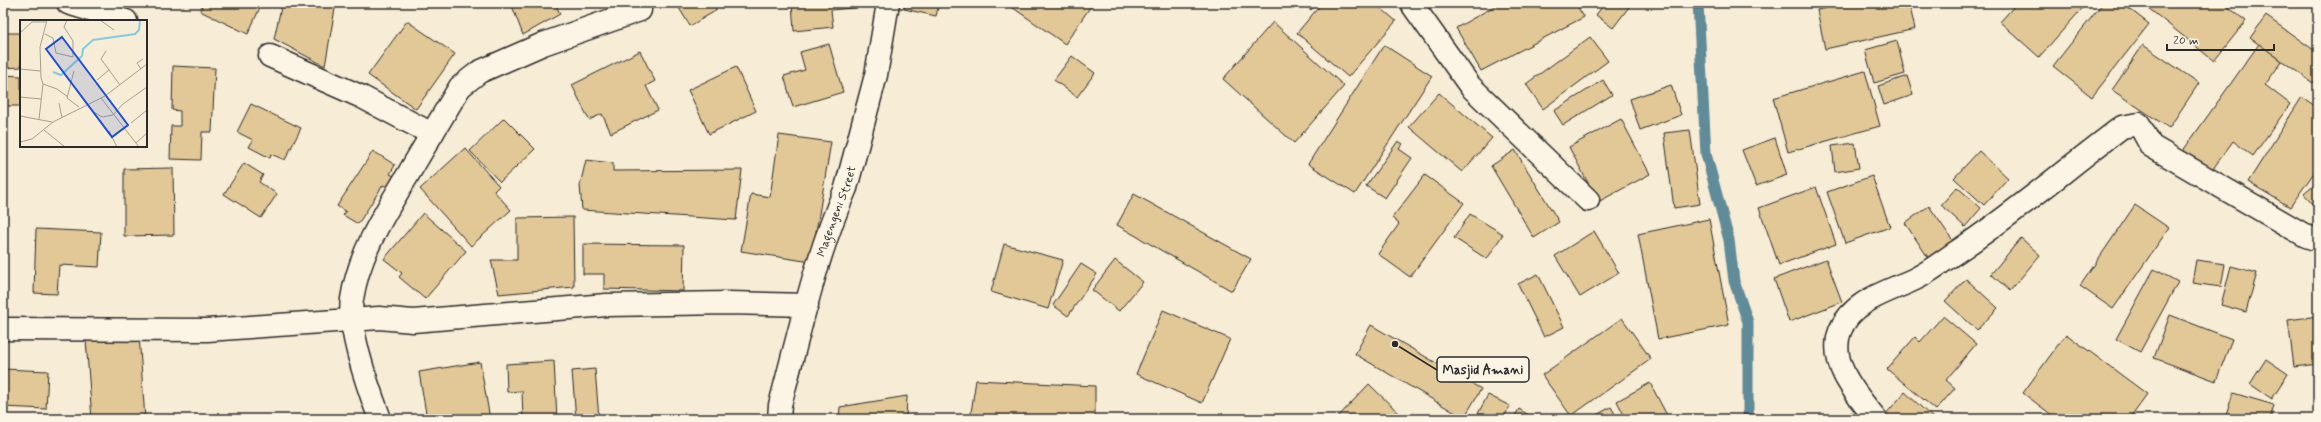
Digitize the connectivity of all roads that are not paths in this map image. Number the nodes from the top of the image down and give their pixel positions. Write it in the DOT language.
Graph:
graph roads {
  1 [pos="68,3"];
  2 [pos="888,3"];
  3 [pos="1411,3"];
  4 [pos="640,10"];
  5 [pos="123,20"];
  6 [pos="270,56"];
  7 [pos="432,134"];
  8 [pos="1588,200"];
  9 [pos="2318,240"];
  10 [pos="806,305"];
  11 [pos="352,319"];
  12 [pos="3,329"];
  13 [pos="380,419"];
  14 [pos="779,419"];
  15 [pos="1876,419"];
  1 -- 5 [label="street"];
  2 -- 10 [label="street, Magengeni Street"];
  3 -- 8 [label="street"];
  4 -- 7 [label="street"];
  6 -- 7 [label="street"];
  7 -- 11 [label="street"];
  9 -- 15 [label="street"];
  10 -- 11 [label="street"];
  10 -- 14 [label="street, Magengeni Street"];
  11 -- 12 [label="street"];
  11 -- 13 [label="street"];
}
